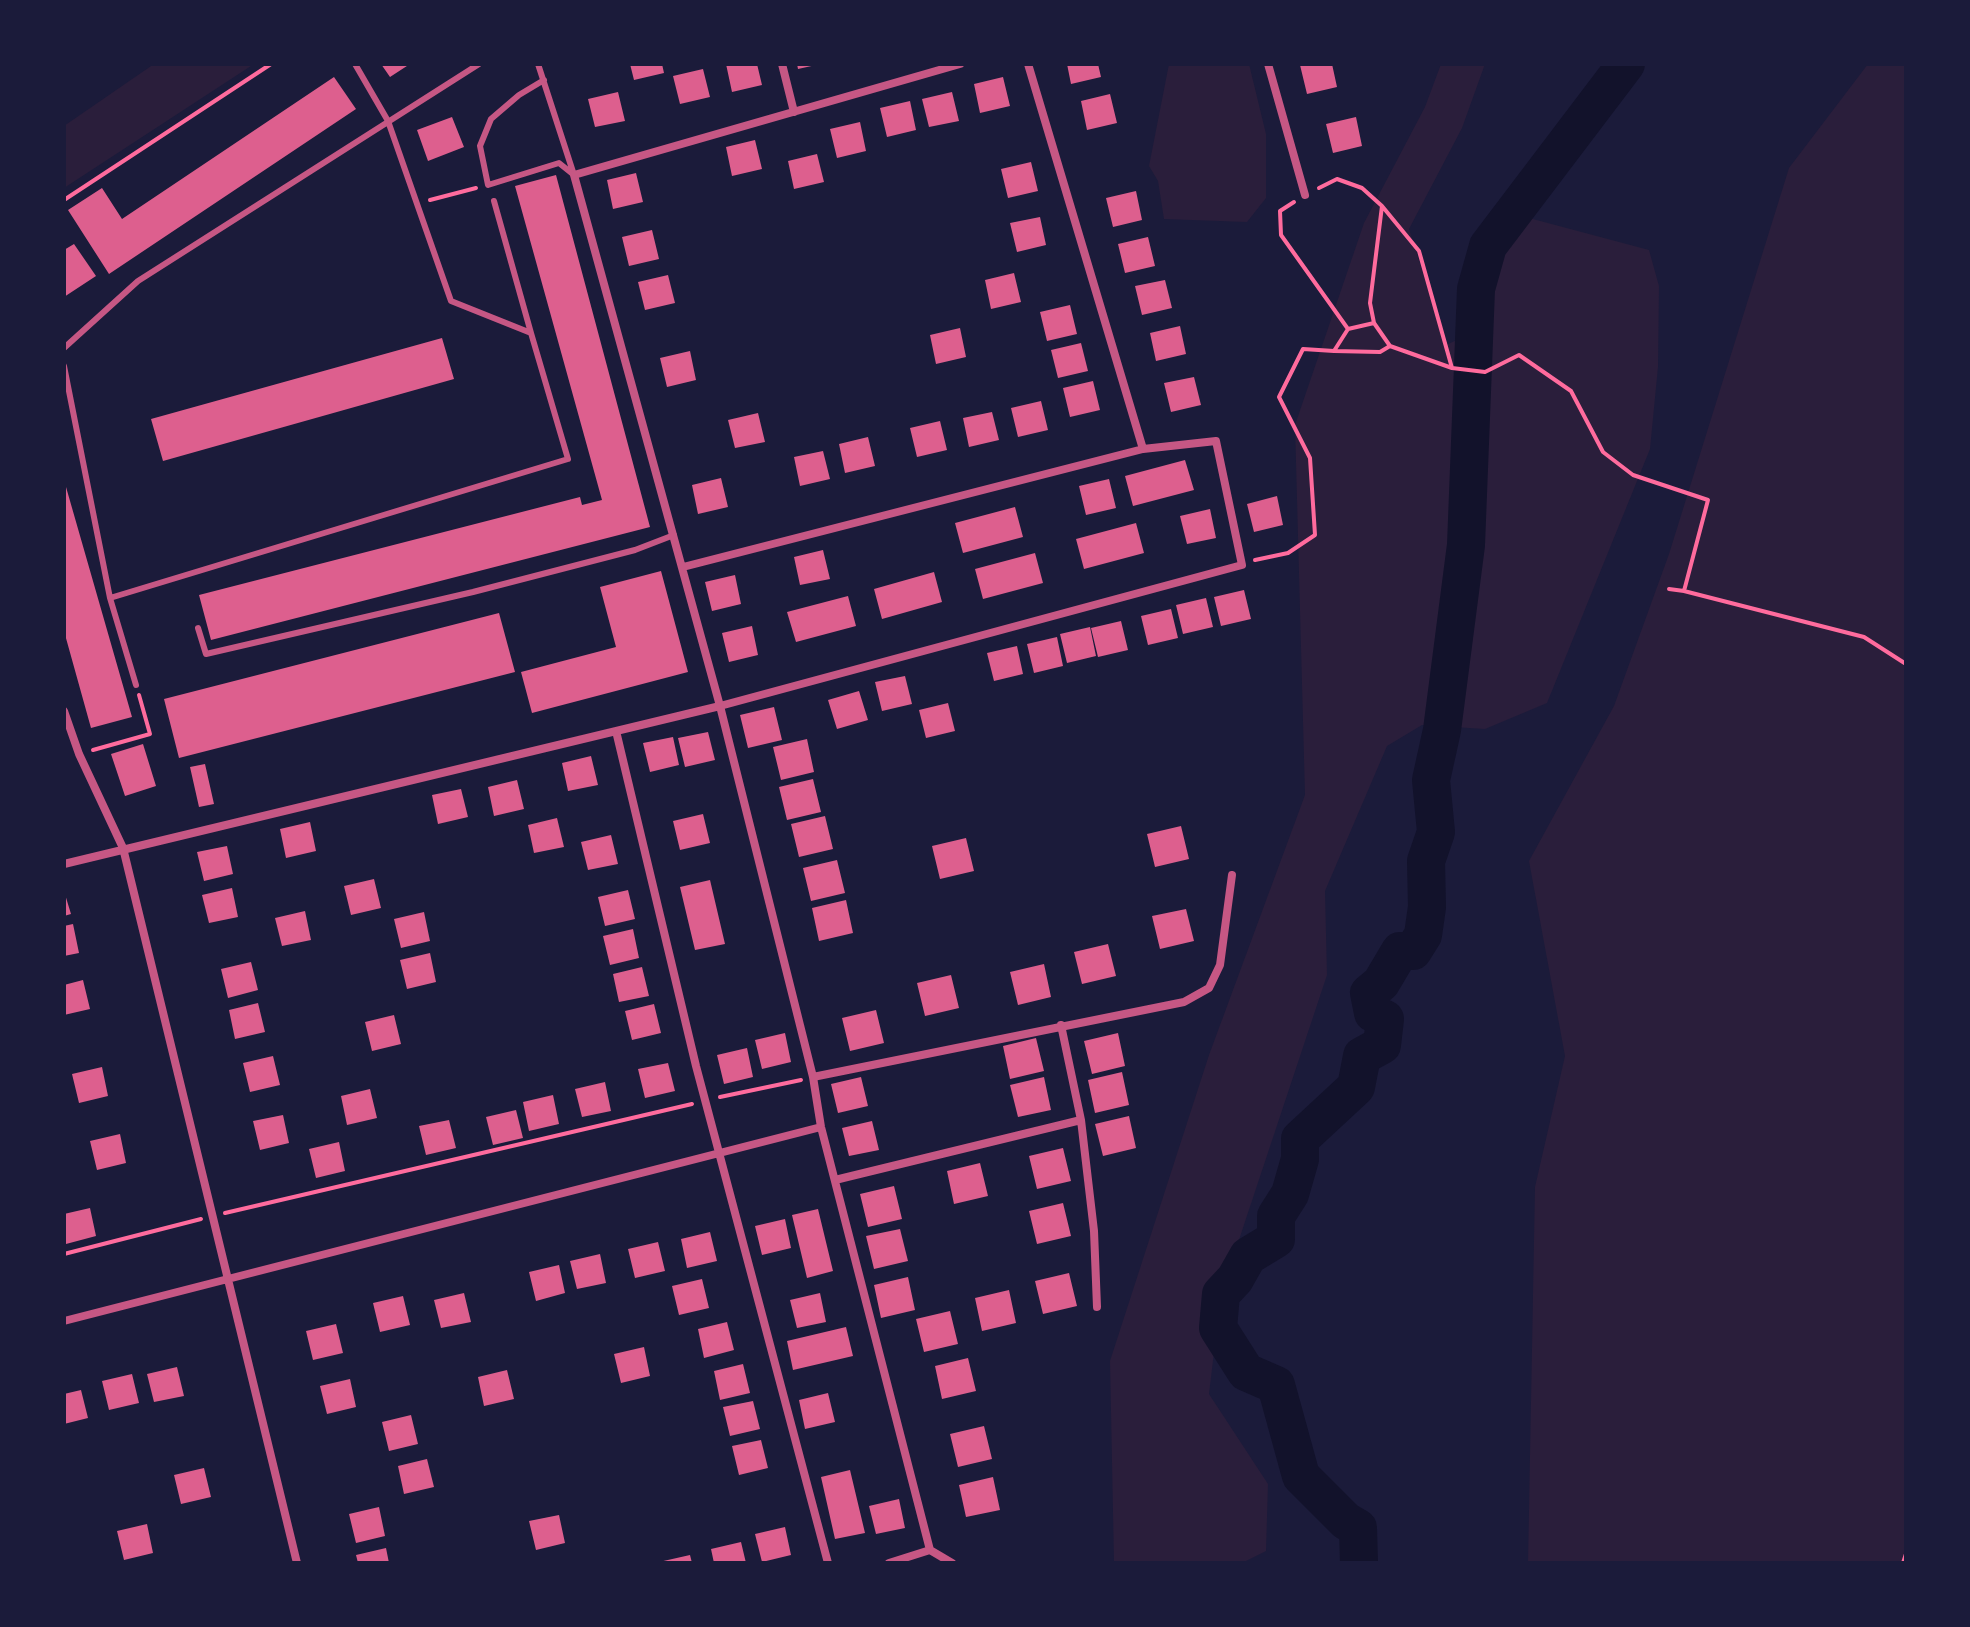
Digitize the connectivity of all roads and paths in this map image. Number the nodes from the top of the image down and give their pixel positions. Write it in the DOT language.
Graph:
graph roads {
  1 [pos="271,64"];
  2 [pos="355,64"];
  3 [pos="479,64"];
  4 [pos="538,64"];
  5 [pos="782,64"];
  6 [pos="960,64"];
  7 [pos="1028,64"];
  8 [pos="1268,64"];
  9 [pos="544,80"];
  10 [pos="794,112"];
  11 [pos="388,121"];
  12 [pos="574,175"];
  13 [pos="488,185"];
  14 [pos="1305,195"];
  15 [pos="64,200"];
  16 [pos="494,201"];
  17 [pos="419,203"];
  18 [pos="1382,206"];
  19 [pos="1370,324"];
  20 [pos="1348,329"];
  21 [pos="531,333"];
  22 [pos="1390,346"];
  23 [pos="64,348"];
  24 [pos="1334,351"];
  25 [pos="64,366"];
  26 [pos="1455,368"];
  27 [pos="1143,449"];
  28 [pos="674,535"];
  29 [pos="1242,565"];
  30 [pos="683,567"];
  31 [pos="1669,589"];
  32 [pos="1684,591"];
  33 [pos="110,598"];
  34 [pos="198,628"];
  35 [pos="1906,664"];
  36 [pos="136,685"];
  37 [pos="720,706"];
  38 [pos="65,717"];
  39 [pos="616,731"];
  40 [pos="79,754"];
  41 [pos="123,848"];
  42 [pos="64,864"];
  43 [pos="1232,875"];
  44 [pos="1061,1025"];
  45 [pos="813,1077"];
  46 [pos="706,1100"];
  47 [pos="1081,1120"];
  48 [pos="821,1127"];
  49 [pos="720,1151"];
  50 [pos="835,1180"];
  51 [pos="213,1216"];
  52 [pos="64,1254"];
  53 [pos="228,1281"];
  54 [pos="1097,1307"];
  55 [pos="64,1321"];
  56 [pos="930,1550"];
  57 [pos="1906,1554"];
  58 [pos="297,1563"];
  59 [pos="828,1563"];
  60 [pos="889,1563"];
  61 [pos="952,1563"];
  62 [pos="1903,1563"];
  1 -- 15 [label="path"];
  2 -- 11 [label="lane"];
  3 -- 11 [label="lane"];
  4 -- 9 [label="lane"];
  5 -- 10 [label="street"];
  6 -- 10 [label="street"];
  7 -- 27 [label="street"];
  8 -- 14 [label="street"];
  9 -- 12 [label="lane"];
  9 -- 13 [label="lane"];
  10 -- 12 [label="street"];
  11 -- 17 [label="lane"];
  11 -- 23 [label="lane"];
  12 -- 13 [label="lane"];
  12 -- 28 [label="street"];
  13 -- 17 [label="path"];
  14 -- 18 [label="path"];
  14 -- 20 [label="path"];
  16 -- 21 [label="lane"];
  17 -- 21 [label="lane"];
  18 -- 19 [label="path"];
  18 -- 26 [label="path"];
  19 -- 20 [label="path"];
  19 -- 22 [label="path"];
  20 -- 24 [label="path"];
  21 -- 33 [label="lane"];
  22 -- 24 [label="path"];
  22 -- 26 [label="path"];
  24 -- 29 [label="path"];
  25 -- 33 [label="lane"];
  26 -- 32 [label="path"];
  27 -- 29 [label="street"];
  27 -- 30 [label="street"];
  28 -- 30 [label="street"];
  28 -- 34 [label="lane"];
  29 -- 37 [label="street"];
  30 -- 37 [label="street"];
  31 -- 32 [label="path"];
  32 -- 35 [label="path"];
  33 -- 36 [label="lane"];
  36 -- 40 [label="path"];
  37 -- 39 [label="street"];
  37 -- 45 [label="street"];
  38 -- 40 [label="street"];
  39 -- 41 [label="street"];
  39 -- 46 [label="street"];
  40 -- 41 [label="street"];
  41 -- 42 [label="street"];
  41 -- 51 [label="street"];
  43 -- 44 [label="street"];
  44 -- 45 [label="street"];
  44 -- 47 [label="street"];
  45 -- 46 [label="path"];
  45 -- 48 [label="street"];
  46 -- 49 [label="street"];
  46 -- 51 [label="path"];
  47 -- 50 [label="street"];
  47 -- 54 [label="street"];
  48 -- 49 [label="street"];
  48 -- 50 [label="street"];
  49 -- 53 [label="street"];
  49 -- 59 [label="street"];
  50 -- 56 [label="street"];
  51 -- 52 [label="path"];
  51 -- 53 [label="street"];
  53 -- 55 [label="street"];
  53 -- 58 [label="street"];
  56 -- 60 [label="street"];
  56 -- 61 [label="street"];
  57 -- 62 [label="path"];
}
